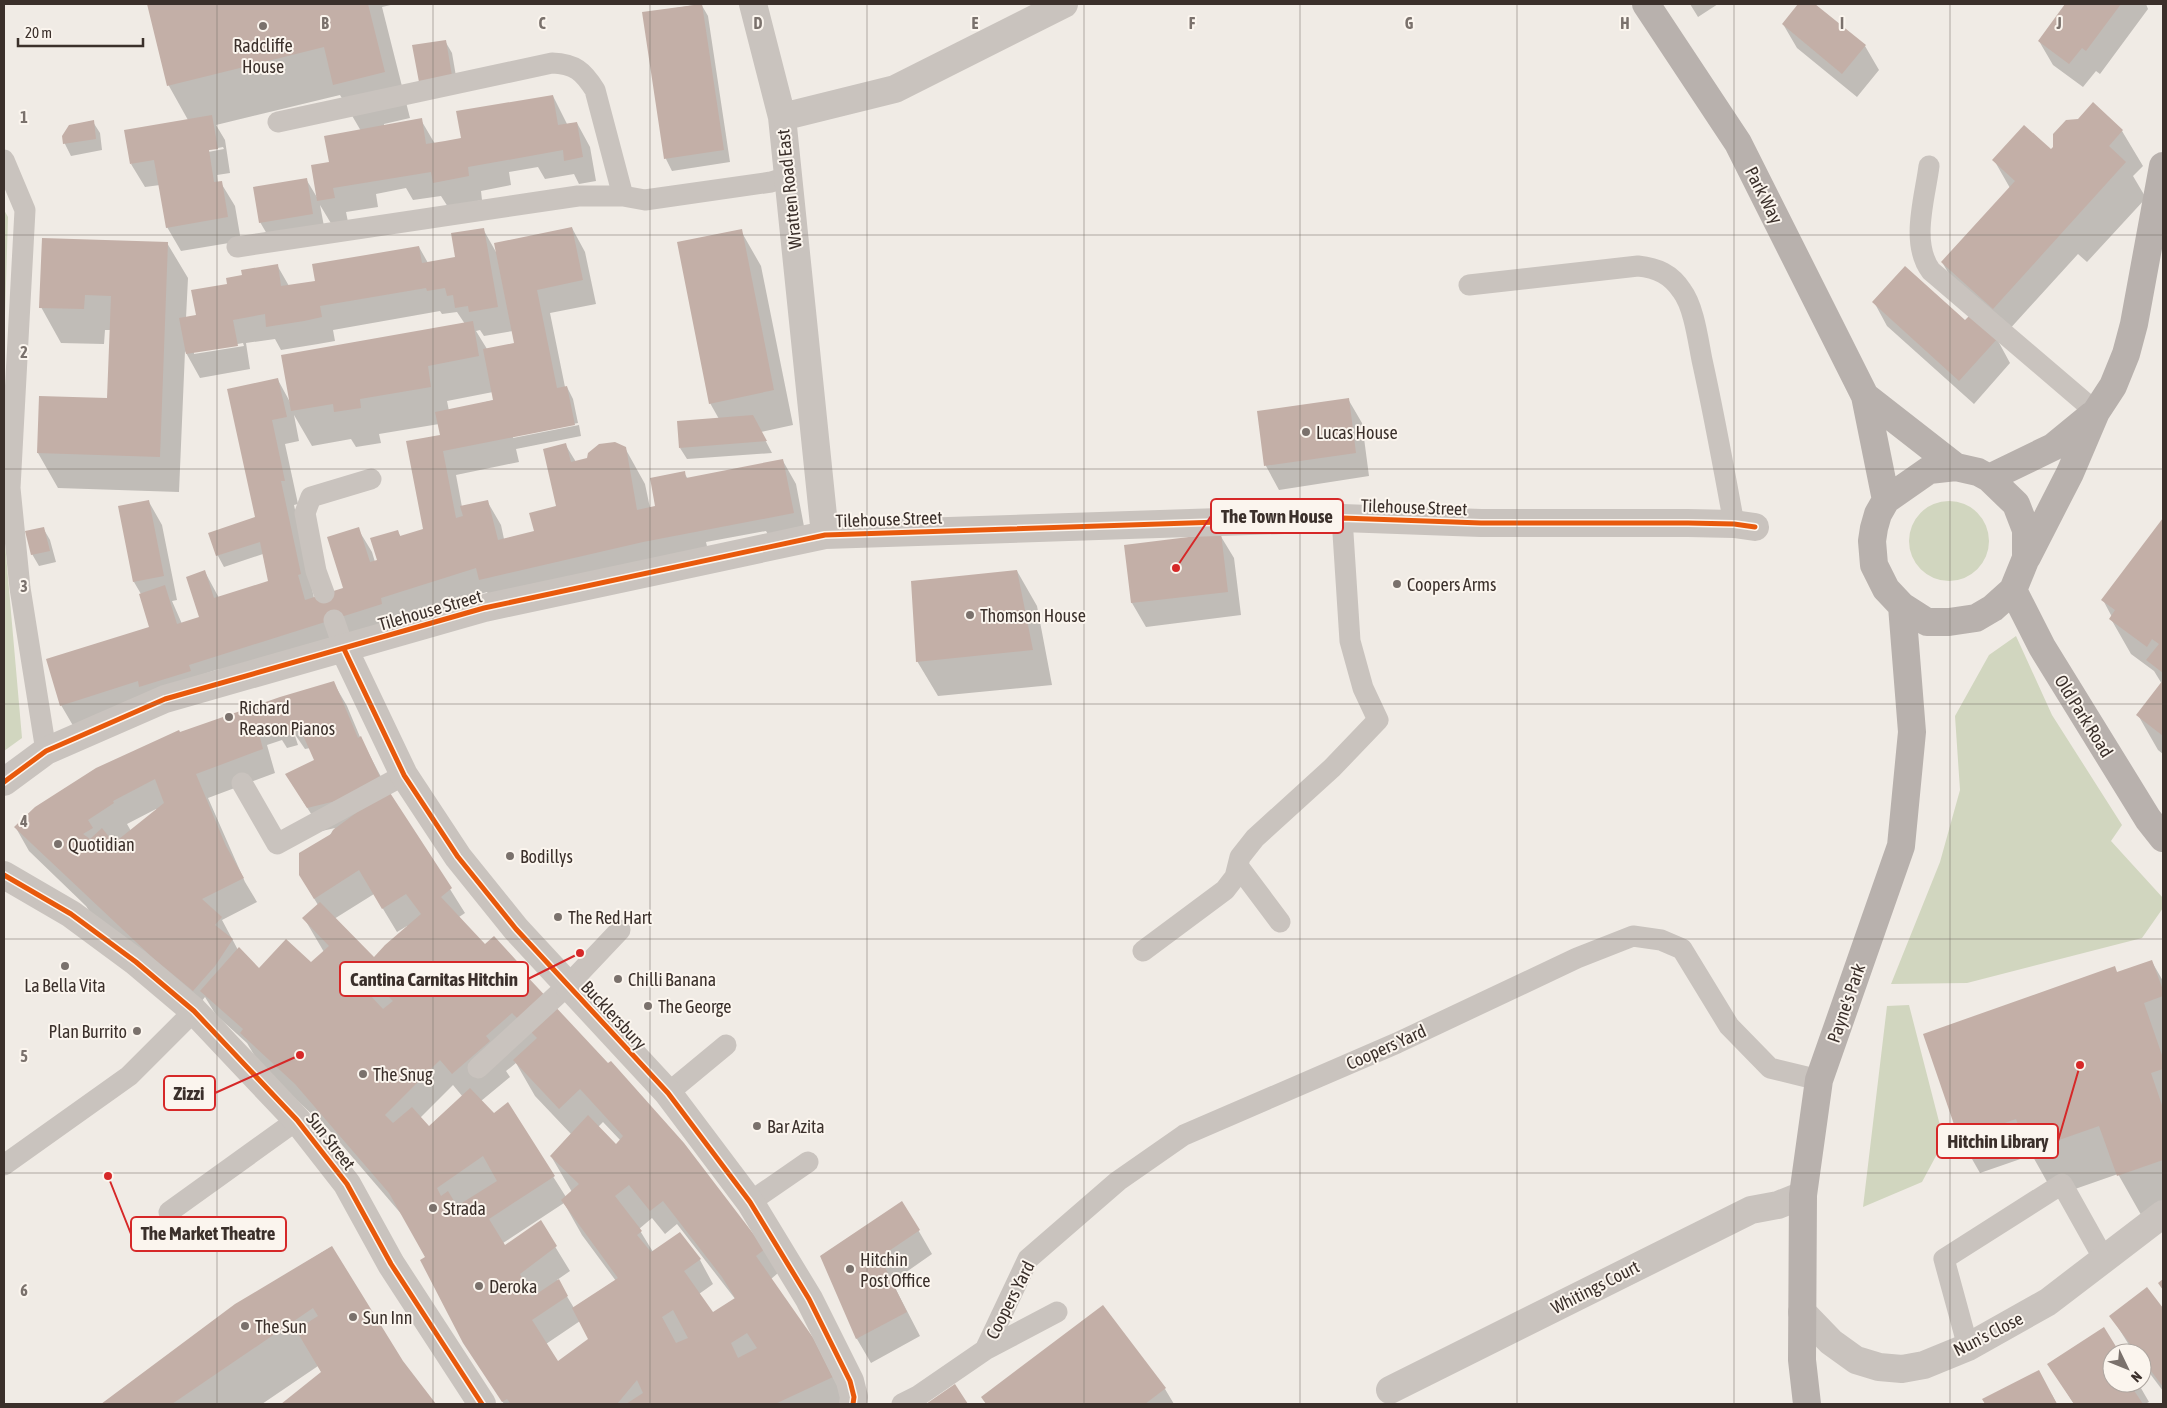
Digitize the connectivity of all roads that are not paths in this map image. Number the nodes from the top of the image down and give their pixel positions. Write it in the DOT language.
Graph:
graph roads {
  1 [pos="753,4"];
  2 [pos="1064,4"];
  3 [pos="1646,4"];
  4 [pos="782,117"];
  5 [pos="278,122"];
  6 [pos="4,160"];
  7 [pos="1929,166"];
  8 [pos="2163,166"];
  9 [pos="787,177"];
  10 [pos="623,196"];
  11 [pos="237,247"];
  12 [pos="1469,285"];
  13 [pos="1865,396"];
  14 [pos="2096,412"];
  15 [pos="1956,467"];
  16 [pos="1989,478"];
  17 [pos="371,479"];
  18 [pos="7,488"];
  19 [pos="1886,500"];
  20 [pos="1342,518"];
  21 [pos="1745,526"];
  22 [pos="825,534"];
  23 [pos="2026,558"];
  24 [pos="2013,590"];
  25 [pos="324,594"];
  26 [pos="1902,606"];
  27 [pos="334,620"];
  28 [pos="344,649"];
  29 [pos="46,752"];
  30 [pos="404,775"];
  31 [pos="4,782"];
  32 [pos="242,783"];
  33 [pos="2163,838"];
  34 [pos="1238,866"];
  35 [pos="4,875"];
  36 [pos="1280,922"];
  37 [pos="620,930"];
  38 [pos="1143,952"];
  39 [pos="568,985"];
  40 [pos="194,1011"];
  41 [pos="726,1045"];
  42 [pos="478,1068"];
  43 [pos="1819,1080"];
  44 [pos="668,1093"];
  45 [pos="297,1120"];
  46 [pos="808,1162"];
  47 [pos="4,1165"];
  48 [pos="1803,1195"];
  49 [pos="750,1202"];
  50 [pos="169,1212"];
  51 [pos="2163,1214"];
  52 [pos="2104,1259"];
  53 [pos="1057,1312"];
  54 [pos="1802,1312"];
  55 [pos="1968,1347"];
  56 [pos="985,1350"];
  57 [pos="1390,1390"];
  58 [pos="482,1404"];
  59 [pos="853,1404"];
  60 [pos="902,1404"];
  61 [pos="1806,1404"];
  1 -- 4 [label="street"];
  2 -- 4 [label="street, Wratten Road East"];
  3 -- 13 [label="main road, Park Way"];
  4 -- 9 [label="street, Wratten Road East"];
  5 -- 10 [label="lane"];
  6 -- 18 [label="lane"];
  7 -- 14 [label="lane"];
  8 -- 14 [label="main road"];
  9 -- 10 [label="lane"];
  9 -- 22 [label="street, Wratten Road East"];
  10 -- 11 [label="lane"];
  12 -- 21 [label="lane"];
  13 -- 15 [label="main road, Park Way"];
  13 -- 19 [label="main road, Park Way"];
  14 -- 16 [label="main road"];
  14 -- 23 [label="main road"];
  15 -- 16 [label="main road"];
  15 -- 19 [label="main road"];
  16 -- 23 [label="main road"];
  17 -- 25 [label="lane"];
  18 -- 29 [label="lane"];
  19 -- 26 [label="main road"];
  20 -- 21 [label="street, Tilehouse Street"];
  20 -- 22 [label="street, Tilehouse Street"];
  20 -- 34 [label="lane"];
  22 -- 28 [label="street, Tilehouse Street"];
  23 -- 24 [label="main road"];
  24 -- 26 [label="main road"];
  24 -- 33 [label="main road, Old Park Road"];
  26 -- 43 [label="main road, Payne's Park"];
  27 -- 28 [label="lane"];
  28 -- 29 [label="street, Tilehouse Street"];
  28 -- 30 [label="street, Bucklersbury"];
  29 -- 31 [label="street, Tilehouse Street"];
  30 -- 32 [label="lane"];
  30 -- 39 [label="street, Bucklersbury"];
  34 -- 36 [label="lane"];
  34 -- 38 [label="lane"];
  35 -- 40 [label="street, Sun Street"];
  37 -- 39 [label="lane"];
  39 -- 42 [label="lane"];
  39 -- 44 [label="street, Bucklersbury"];
  40 -- 45 [label="street, Sun Street"];
  40 -- 47 [label="lane"];
  41 -- 44 [label="lane"];
  43 -- 48 [label="main road, Payne's Park"];
  43 -- 56 [label="lane, Coopers Yard"];
  44 -- 49 [label="street, Bucklersbury"];
  45 -- 50 [label="lane"];
  45 -- 58 [label="street, Sun Street"];
  46 -- 49 [label="lane"];
  48 -- 54 [label="main road, Payne's Park"];
  48 -- 57 [label="street, Whitings Court"];
  49 -- 59 [label="street, Bucklersbury"];
  51 -- 52 [label="street, Nun's Close"];
  52 -- 55 [label="street, Nun's Close"];
  52 -- 55 [label="lane"];
  53 -- 56 [label="lane"];
  54 -- 55 [label="street, Nun's Close"];
  54 -- 61 [label="main road, Payne's Park"];
  56 -- 60 [label="lane"];
}
